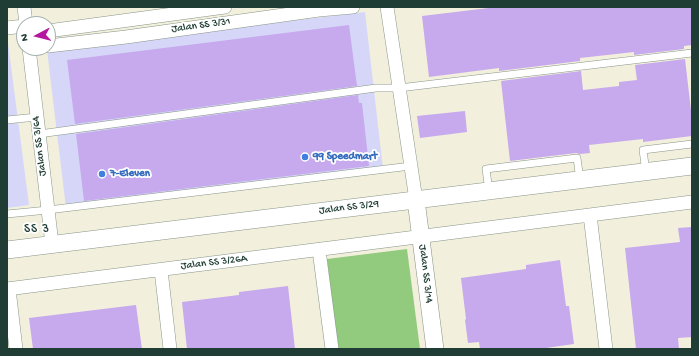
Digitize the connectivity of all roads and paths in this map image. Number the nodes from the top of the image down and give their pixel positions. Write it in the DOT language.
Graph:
graph roads {
  1 [pos="225,7"];
  2 [pos="353,7"];
  3 [pos="387,7"];
  4 [pos="206,8"];
  5 [pos="56,30"];
  6 [pos="56,45"];
  7 [pos="692,53"];
  8 [pos="31,56"];
  9 [pos="399,88"];
  10 [pos="37,117"];
  11 [pos="7,120"];
  12 [pos="39,134"];
  13 [pos="692,144"];
  14 [pos="411,166"];
  15 [pos="692,166"];
  16 [pos="646,172"];
  17 [pos="416,200"];
  18 [pos="692,202"];
  19 [pos="48,210"];
  20 [pos="7,214"];
  21 [pos="590,215"];
  22 [pos="421,237"];
  23 [pos="52,244"];
  24 [pos="7,250"];
  25 [pos="319,250"];
  26 [pos="161,270"];
  27 [pos="8,289"];
  28 [pos="16,349"];
  29 [pos="170,349"];
  30 [pos="332,349"];
  31 [pos="435,349"];
  32 [pos="606,349"];
  1 -- 4 [label="street, Jalan SS 3/31"];
  2 -- 6 [label="street, Jalan SS 3/31"];
  3 -- 9 [label="street"];
  4 -- 5 [label="street, Jalan SS 3/31"];
  7 -- 9 [label="lane"];
  8 -- 10 [label="street, Jalan SS 3/64"];
  9 -- 12 [label="lane"];
  9 -- 14 [label="street"];
  10 -- 11 [label="lane"];
  10 -- 12 [label="street, Jalan SS 3/64"];
  12 -- 19 [label="street, Jalan SS 3/64"];
  13 -- 16 [label="lane"];
  14 -- 17 [label="street"];
  14 -- 19 [label="lane"];
  15 -- 16 [label="street, Jalan SS 3/29"];
  16 -- 17 [label="street, Jalan SS 3/29"];
  17 -- 22 [label="street, Jalan SS 3/14"];
  17 -- 23 [label="street, Jalan SS 3/29"];
  18 -- 21 [label="street, Jalan SS 3/26A"];
  19 -- 20 [label="lane"];
  19 -- 23 [label="street, Jalan SS 3/64"];
  21 -- 22 [label="street, Jalan SS 3/26A"];
  21 -- 32 [label="street"];
  22 -- 25 [label="street, Jalan SS 3/26A"];
  22 -- 31 [label="street, Jalan SS 3/14"];
  23 -- 24 [label="street, Jalan SS 3/29"];
  25 -- 26 [label="street, Jalan SS 3/26A"];
  25 -- 30 [label="street"];
  26 -- 27 [label="street, Jalan SS 3/26A"];
  26 -- 29 [label="street"];
  27 -- 28 [label="street"];
}
